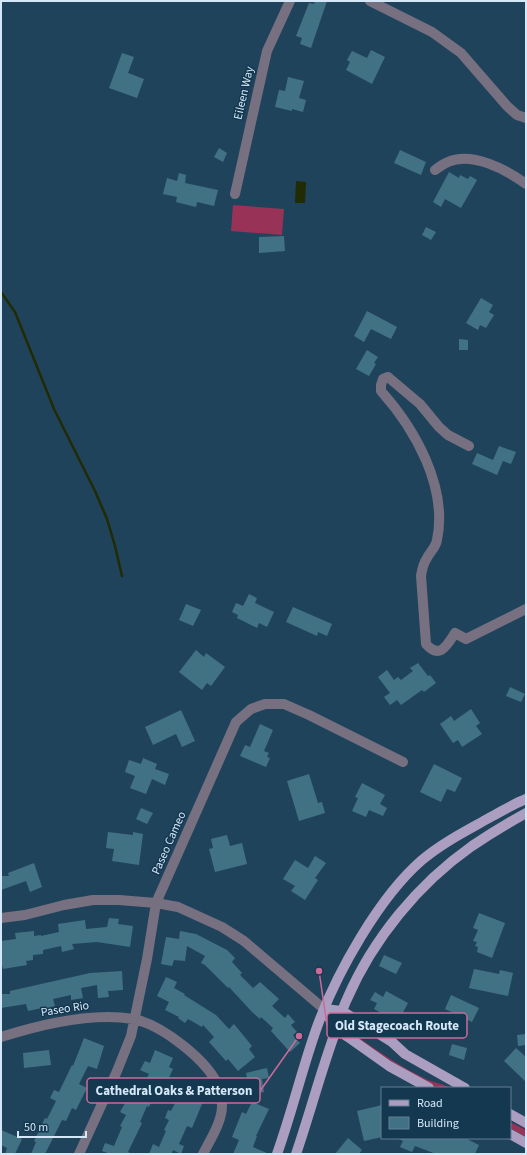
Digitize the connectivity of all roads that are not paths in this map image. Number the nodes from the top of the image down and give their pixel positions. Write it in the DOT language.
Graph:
graph roads {
  1 [pos="290,1"];
  2 [pos="370,1"];
  3 [pos="526,118"];
  4 [pos="435,170"];
  5 [pos="526,184"];
  6 [pos="235,194"];
  7 [pos="469,446"];
  8 [pos="526,609"];
  9 [pos="403,762"];
  10 [pos="526,799"];
  11 [pos="526,813"];
  12 [pos="156,903"];
  13 [pos="1,918"];
  14 [pos="324,1009"];
  15 [pos="342,1011"];
  16 [pos="134,1019"];
  17 [pos="336,1029"];
  18 [pos="1,1037"];
  19 [pos="427,1087"];
  20 [pos="463,1087"];
  21 [pos="511,1115"];
  22 [pos="526,1123"];
  23 [pos="511,1135"];
  24 [pos="526,1143"];
  25 [pos="78,1154"];
  26 [pos="203,1154"];
  27 [pos="277,1154"];
  28 [pos="296,1154"];
  1 -- 6 [label="street, Eileen Way"];
  2 -- 3 [label="street"];
  4 -- 5 [label="street"];
  7 -- 8 [label="street"];
  9 -- 12 [label="street, Paseo Cameo"];
  10 -- 14 [label="main road"];
  11 -- 15 [label="main road"];
  12 -- 13 [label="street"];
  12 -- 14 [label="street"];
  12 -- 16 [label="street, Paseo Cameo"];
  14 -- 15 [label="main road"];
  14 -- 17 [label="main road"];
  14 -- 27 [label="main road"];
  15 -- 17 [label="main road"];
  15 -- 20 [label="main road"];
  16 -- 18 [label="street, Paseo Rio"];
  16 -- 25 [label="street, Paseo Cameo"];
  16 -- 26 [label="street, Paseo Rio"];
  17 -- 19 [label="main road"];
  17 -- 28 [label="main road"];
  21 -- 22 [label="main road"];
  23 -- 24 [label="main road"];
}
